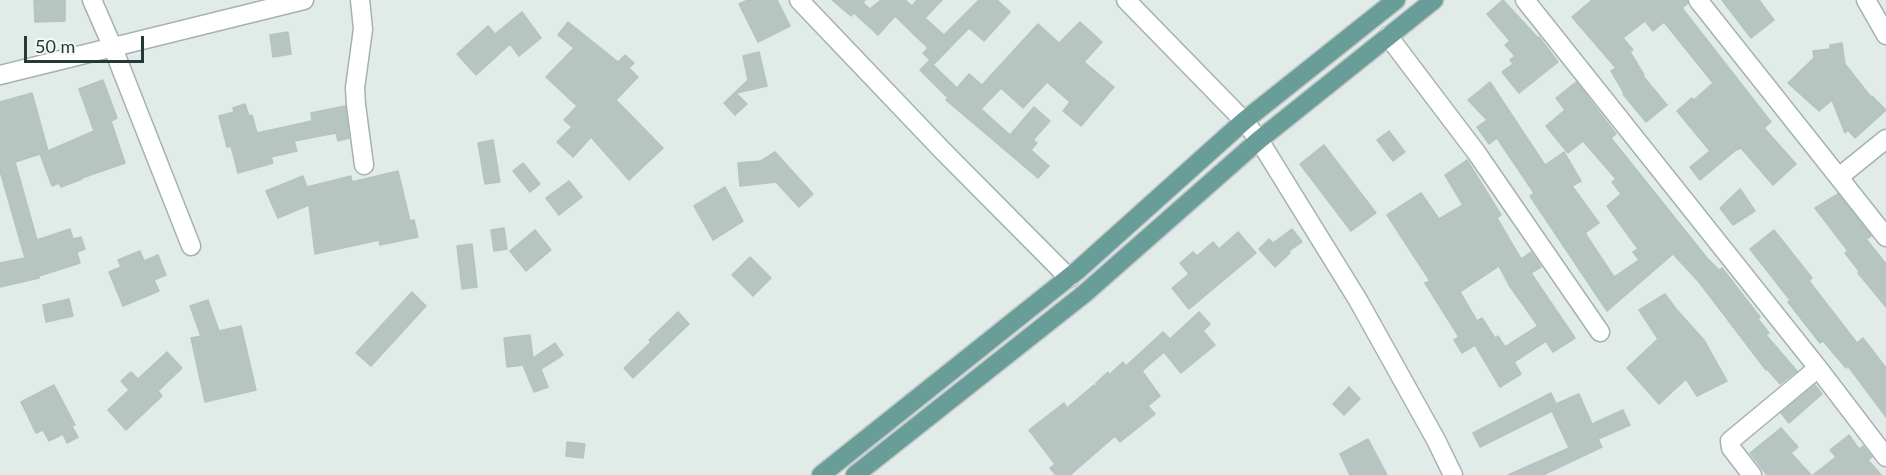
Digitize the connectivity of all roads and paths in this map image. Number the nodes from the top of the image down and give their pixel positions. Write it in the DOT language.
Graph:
graph roads {
  1 [pos="92,0"];
  2 [pos="304,0"];
  3 [pos="360,0"];
  4 [pos="799,0"];
  5 [pos="1126,0"];
  6 [pos="1396,0"];
  7 [pos="1525,0"];
  8 [pos="1698,0"];
  9 [pos="1866,0"];
  10 [pos="1422,4"];
  11 [pos="1886,35"];
  12 [pos="1388,36"];
  13 [pos="113,48"];
  14 [pos="0,75"];
  15 [pos="1244,121"];
  16 [pos="1886,139"];
  17 [pos="1259,140"];
  18 [pos="364,165"];
  19 [pos="1839,177"];
  20 [pos="1886,237"];
  21 [pos="191,246"];
  22 [pos="1069,278"];
  23 [pos="1600,332"];
  24 [pos="1818,368"];
  25 [pos="1886,457"];
  26 [pos="821,475"];
  27 [pos="855,475"];
  28 [pos="1453,475"];
  29 [pos="1752,475"];
  1 -- 13 [label="street"];
  2 -- 13 [label="street"];
  3 -- 18 [label="street"];
  4 -- 22 [label="street"];
  5 -- 15 [label="street"];
  6 -- 15 [label="main road"];
  7 -- 24 [label="street"];
  8 -- 19 [label="street"];
  9 -- 11 [label="street"];
  10 -- 12 [label="main road"];
  12 -- 17 [label="main road"];
  12 -- 23 [label="street"];
  13 -- 14 [label="street"];
  13 -- 21 [label="street"];
  15 -- 17 [label="street"];
  15 -- 22 [label="main road"];
  16 -- 19 [label="street"];
  17 -- 27 [label="main road"];
  17 -- 28 [label="street"];
  19 -- 20 [label="street"];
  22 -- 26 [label="main road"];
  24 -- 25 [label="street"];
  24 -- 29 [label="street"];
}
